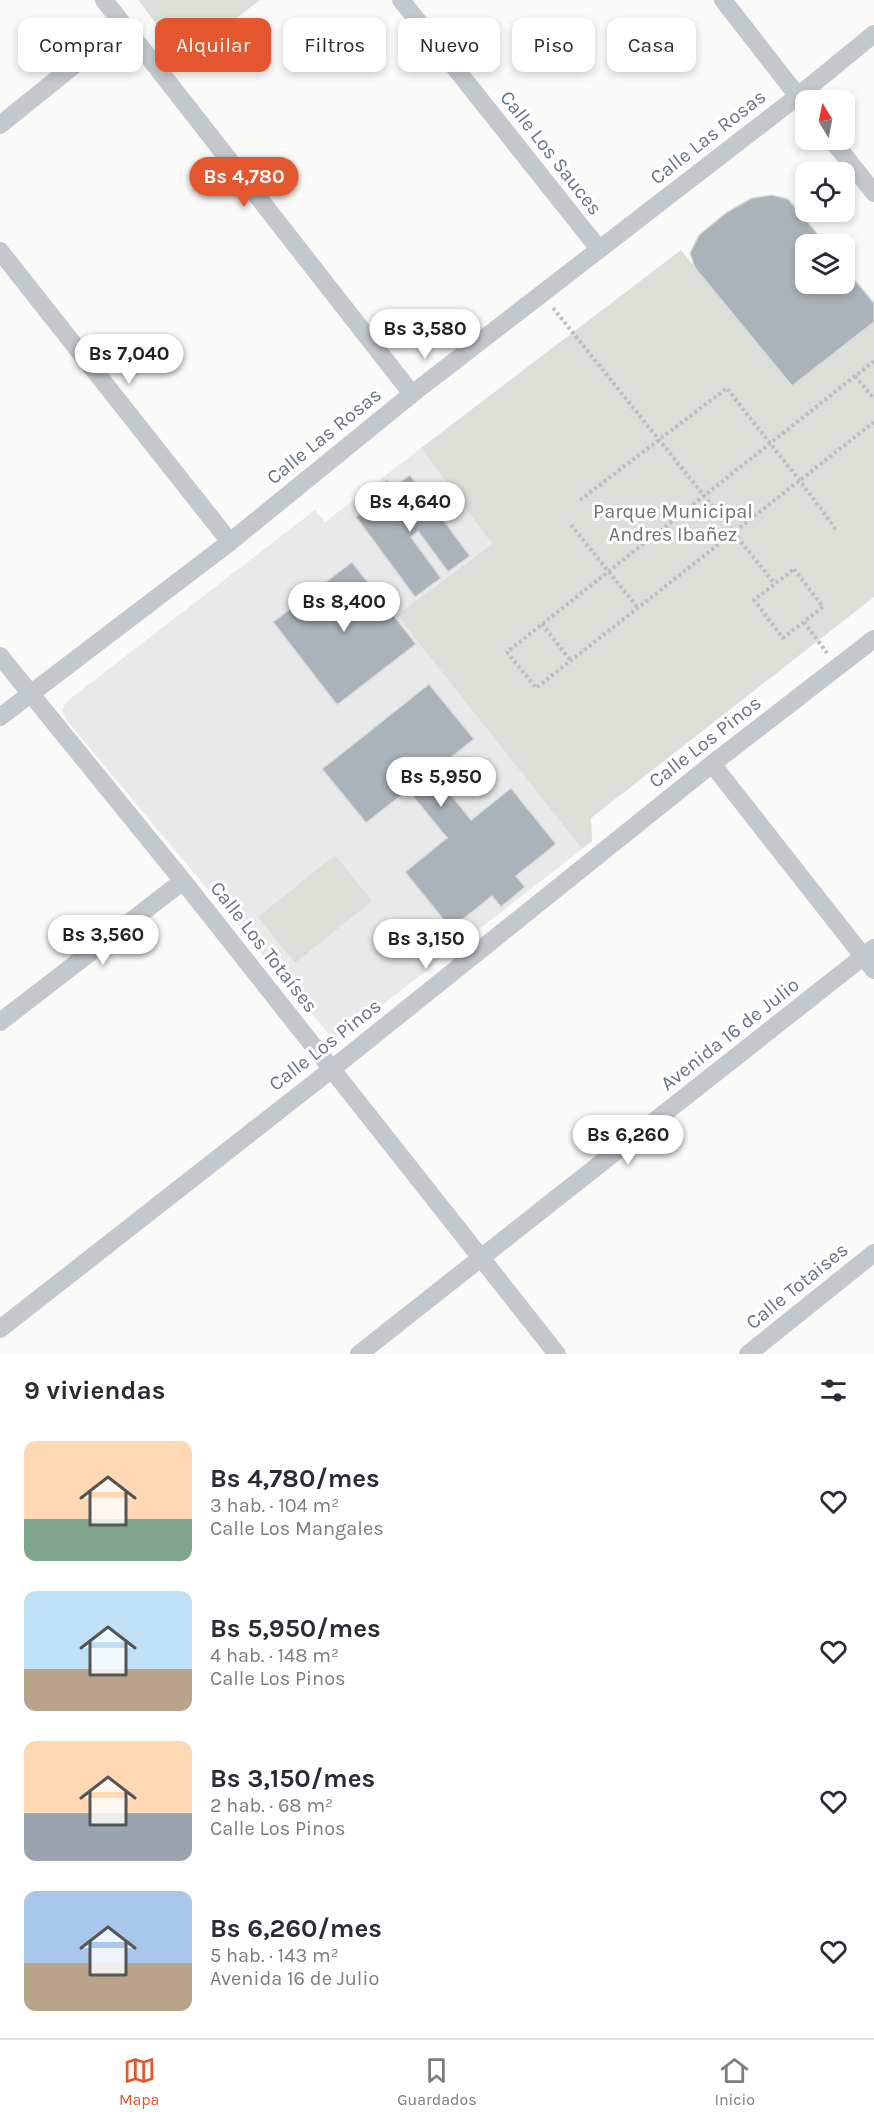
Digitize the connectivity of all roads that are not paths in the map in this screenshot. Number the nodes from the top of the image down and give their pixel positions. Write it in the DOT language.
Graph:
graph roads {
  1 [pos="104,0"];
  2 [pos="402,0"];
  3 [pos="723,0"];
  4 [pos="118,18"];
  5 [pos="874,34"];
  6 [pos="143,49"];
  7 [pos="66,72"];
  8 [pos="814,90"];
  9 [pos="795,92"];
  10 [pos="795,106"];
  11 [pos="0,125"];
  12 [pos="840,150"];
  13 [pos="874,193"];
  14 [pos="599,249"];
  15 [pos="0,251"];
  16 [pos="412,394"];
  17 [pos="230,542"];
  18 [pos="874,639"];
  19 [pos="0,656"];
  20 [pos="30,694"];
  21 [pos="0,717"];
  22 [pos="712,764"];
  23 [pos="183,881"];
  24 [pos="870,958"];
  25 [pos="0,1022"];
  26 [pos="332,1069"];
  27 [pos="874,1253"];
  28 [pos="482,1259"];
  29 [pos="0,1329"];
  30 [pos="359,1354"];
  31 [pos="557,1354"];
  32 [pos="748,1354"];
  1 -- 4 [label="street"];
  2 -- 14 [label="street, Calle Los Sauces"];
  3 -- 9 [label="street"];
  5 -- 8 [label="street, Calle Las Rosas"];
  6 -- 16 [label="street"];
  7 -- 11 [label="street"];
  10 -- 14 [label="street, Calle Las Rosas"];
  12 -- 13 [label="street"];
  14 -- 16 [label="street, Calle Las Rosas"];
  15 -- 17 [label="street"];
  16 -- 17 [label="street, Calle Las Rosas"];
  17 -- 20 [label="street, Calle Las Rosas"];
  18 -- 22 [label="street, Calle Los Pinos"];
  19 -- 20 [label="street, Calle Los Totaíses"];
  20 -- 21 [label="street, Calle Las Rosas"];
  20 -- 23 [label="street, Calle Los Totaíses"];
  22 -- 24 [label="street"];
  22 -- 26 [label="street, Calle Los Pinos"];
  23 -- 25 [label="street"];
  23 -- 26 [label="street, Calle Los Totaíses"];
  24 -- 28 [label="street, Avenida 16 de Julio"];
  26 -- 28 [label="street, Calle Los Totaíses"];
  26 -- 29 [label="street, Calle Los Pinos"];
  27 -- 32 [label="street, Calle Totaises"];
  28 -- 30 [label="street, Avenida 16 de Julio"];
  28 -- 31 [label="street, Calle Los Totaíses"];
}
